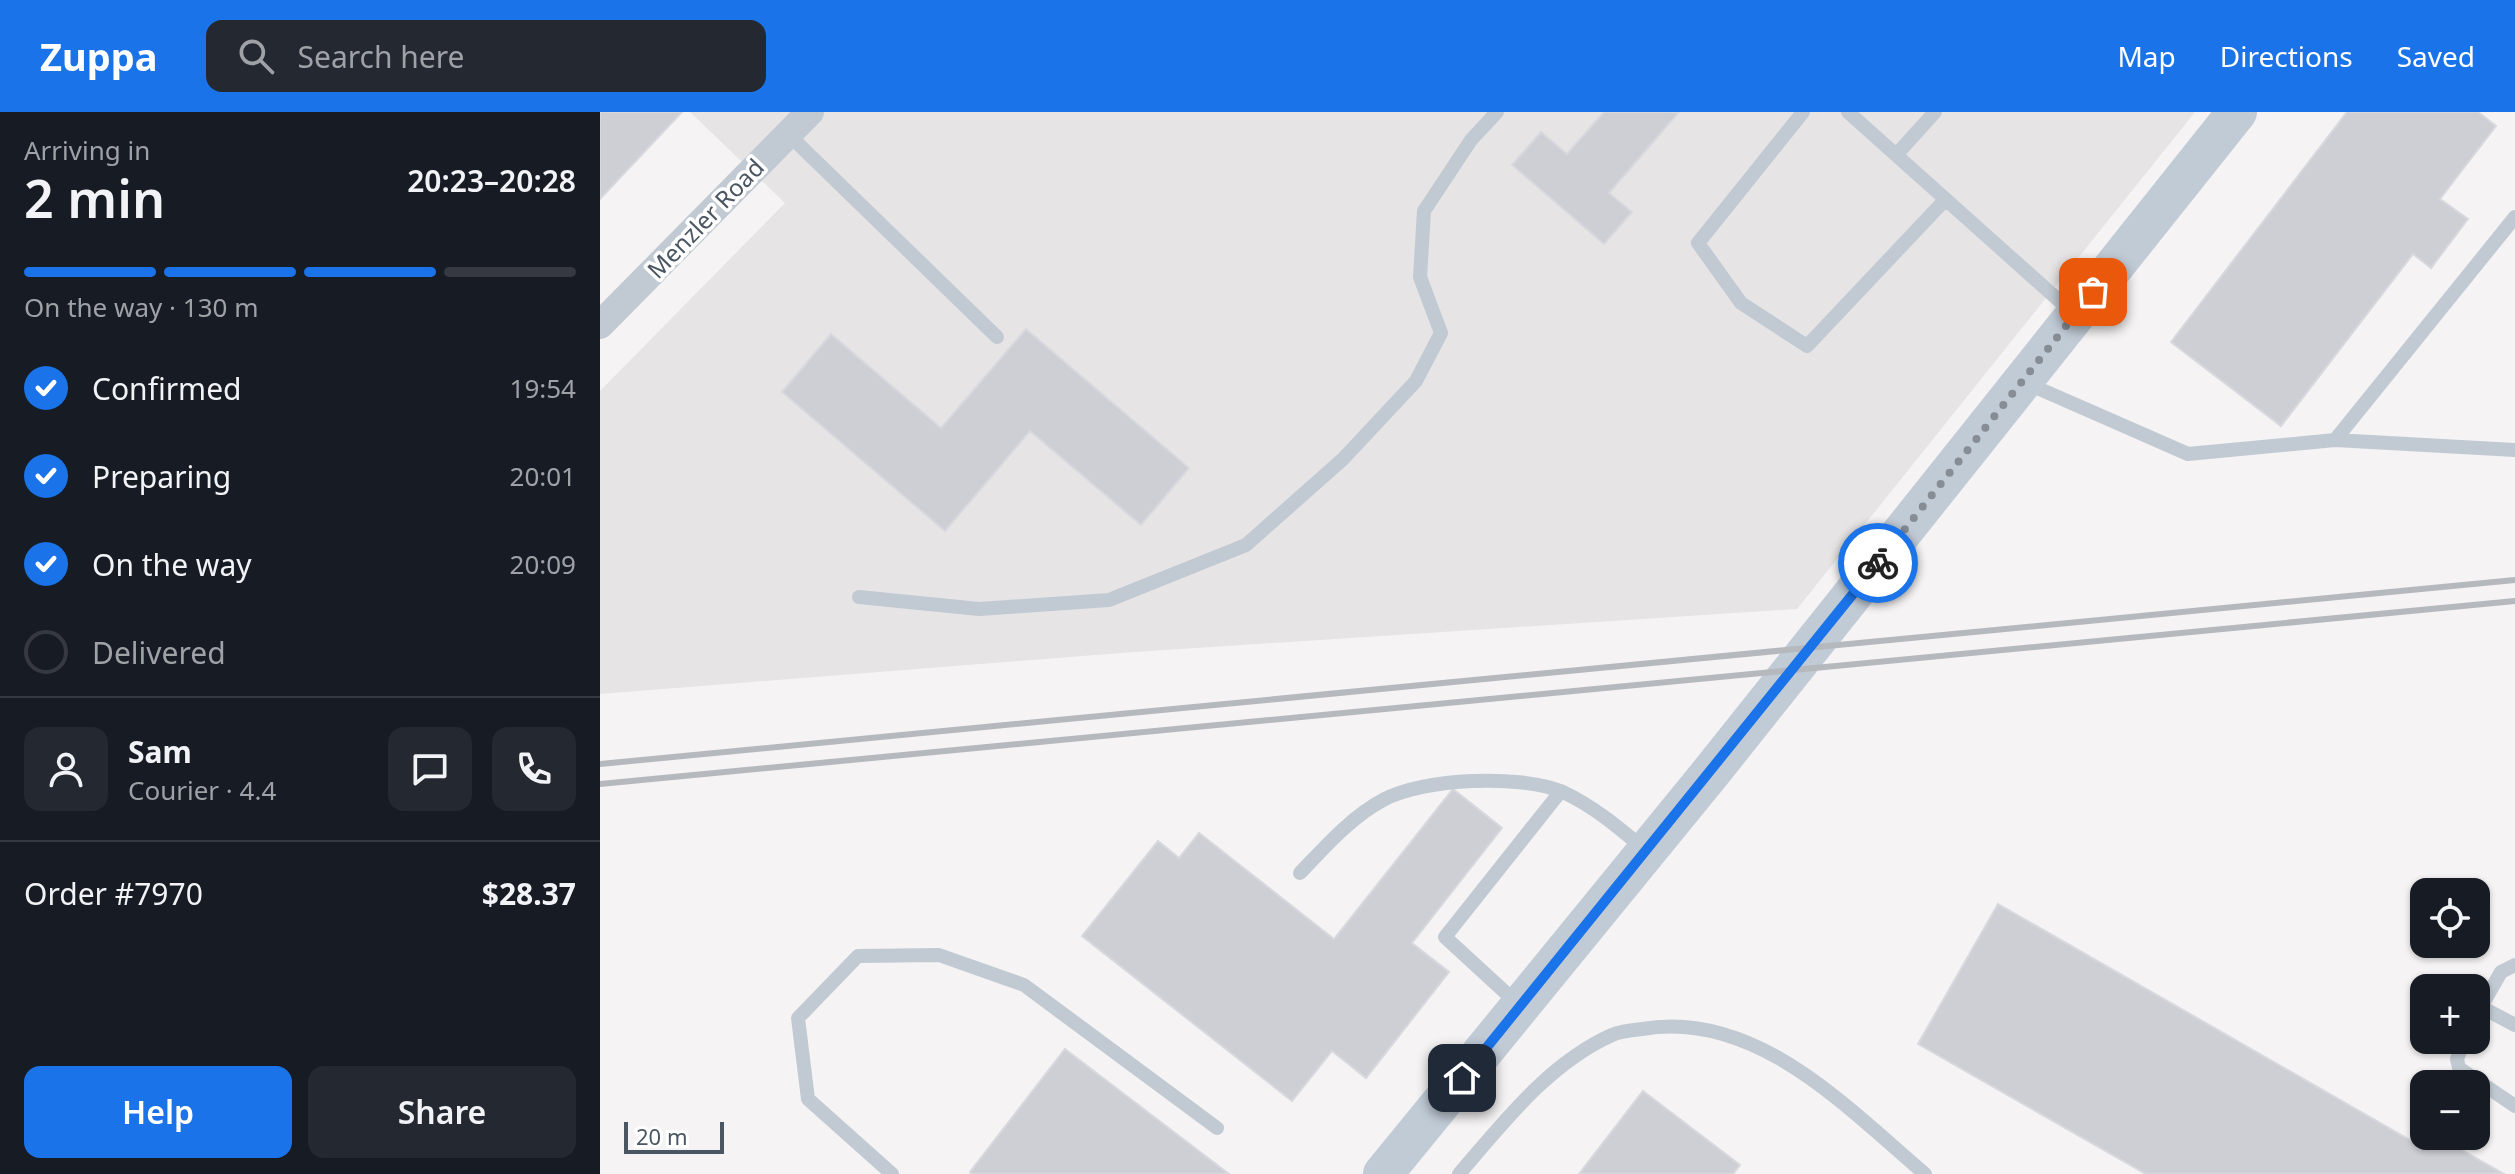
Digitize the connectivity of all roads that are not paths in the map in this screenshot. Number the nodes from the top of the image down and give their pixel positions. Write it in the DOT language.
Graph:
graph roads {
  1 [pos="810,112"];
  2 [pos="1497,112"];
  3 [pos="1803,112"];
  4 [pos="1848,112"];
  5 [pos="1935,112"];
  6 [pos="2237,112"];
  7 [pos="788,134"];
  8 [pos="1896,155"];
  9 [pos="1944,201"];
  10 [pos="2515,217"];
  11 [pos="2075,315"];
  12 [pos="600,325"];
  13 [pos="997,337"];
  14 [pos="2022,381"];
  15 [pos="2335,440"];
  16 [pos="2515,450"];
  17 [pos="859,597"];
  18 [pos="1561,791"];
  19 [pos="1646,851"];
  20 [pos="1300,873"];
  21 [pos="2515,965"];
  22 [pos="2490,992"];
  23 [pos="1520,1006"];
  24 [pos="2490,1016"];
  25 [pos="2515,1025"];
  26 [pos="2459,1054"];
  27 [pos="2515,1106"];
  28 [pos="1217,1128"];
  29 [pos="1919,1172"];
  30 [pos="892,1174"];
  31 [pos="1383,1174"];
  32 [pos="1459,1174"];
  1 -- 7 [label="street, Menzler Road"];
  2 -- 17 [label="lane"];
  3 -- 9 [label="lane"];
  4 -- 8 [label="lane"];
  5 -- 8 [label="lane"];
  6 -- 11 [label="main road"];
  7 -- 12 [label="street, Menzler Road"];
  7 -- 13 [label="lane"];
  8 -- 9 [label="lane"];
  9 -- 11 [label="lane"];
  10 -- 15 [label="lane"];
  11 -- 14 [label="main road"];
  14 -- 15 [label="lane"];
  14 -- 19 [label="main road"];
  15 -- 16 [label="lane"];
  18 -- 19 [label="lane"];
  18 -- 20 [label="lane"];
  18 -- 23 [label="lane"];
  19 -- 23 [label="main road"];
  21 -- 22 [label="lane"];
  23 -- 31 [label="main road"];
  24 -- 25 [label="lane"];
  26 -- 27 [label="lane"];
  28 -- 30 [label="lane"];
  29 -- 32 [label="lane"];
}
